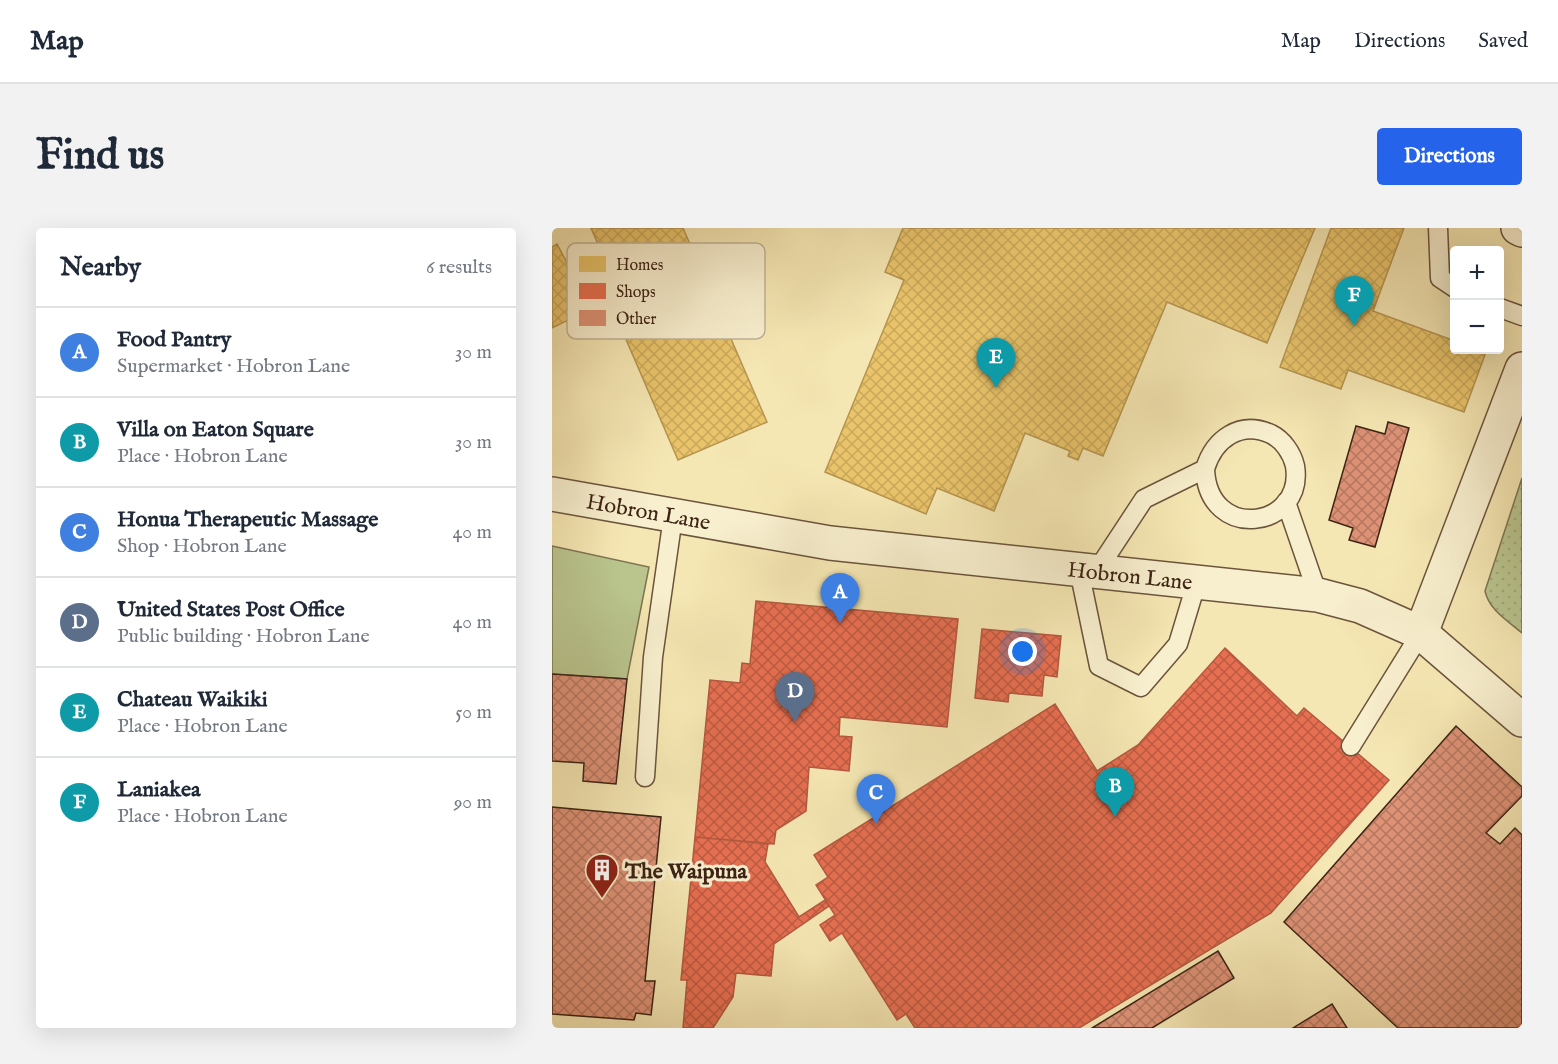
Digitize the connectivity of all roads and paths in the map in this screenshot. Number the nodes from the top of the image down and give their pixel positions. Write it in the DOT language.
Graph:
graph roads {
  1 [pos="1438,228"];
  2 [pos="1450,285"];
  3 [pos="1504,309"];
  4 [pos="1522,316"];
  5 [pos="1522,369"];
  6 [pos="1204,469"];
  7 [pos="552,494"];
  8 [pos="1286,502"];
  9 [pos="673,517"];
  10 [pos="1088,569"];
  11 [pos="1197,581"];
  12 [pos="1318,595"];
  13 [pos="1421,633"];
  14 [pos="1522,720"];
  15 [pos="1350,746"];
  16 [pos="645,777"];
  1 -- 2 [label="lane"];
  3 -- 4 [label="lane"];
  5 -- 13 [label="street"];
  6 -- 8 [label="lane"];
  6 -- 8 [label="lane"];
  6 -- 10 [label="lane"];
  7 -- 9 [label="street, Hobron Lane"];
  8 -- 12 [label="lane"];
  9 -- 10 [label="street, Hobron Lane"];
  9 -- 16 [label="lane"];
  10 -- 11 [label="street, Hobron Lane"];
  10 -- 11 [label="lane"];
  11 -- 12 [label="street, Hobron Lane"];
  12 -- 13 [label="street, Hobron Lane"];
  13 -- 14 [label="street, Hobron Lane"];
  13 -- 15 [label="lane"];
}
